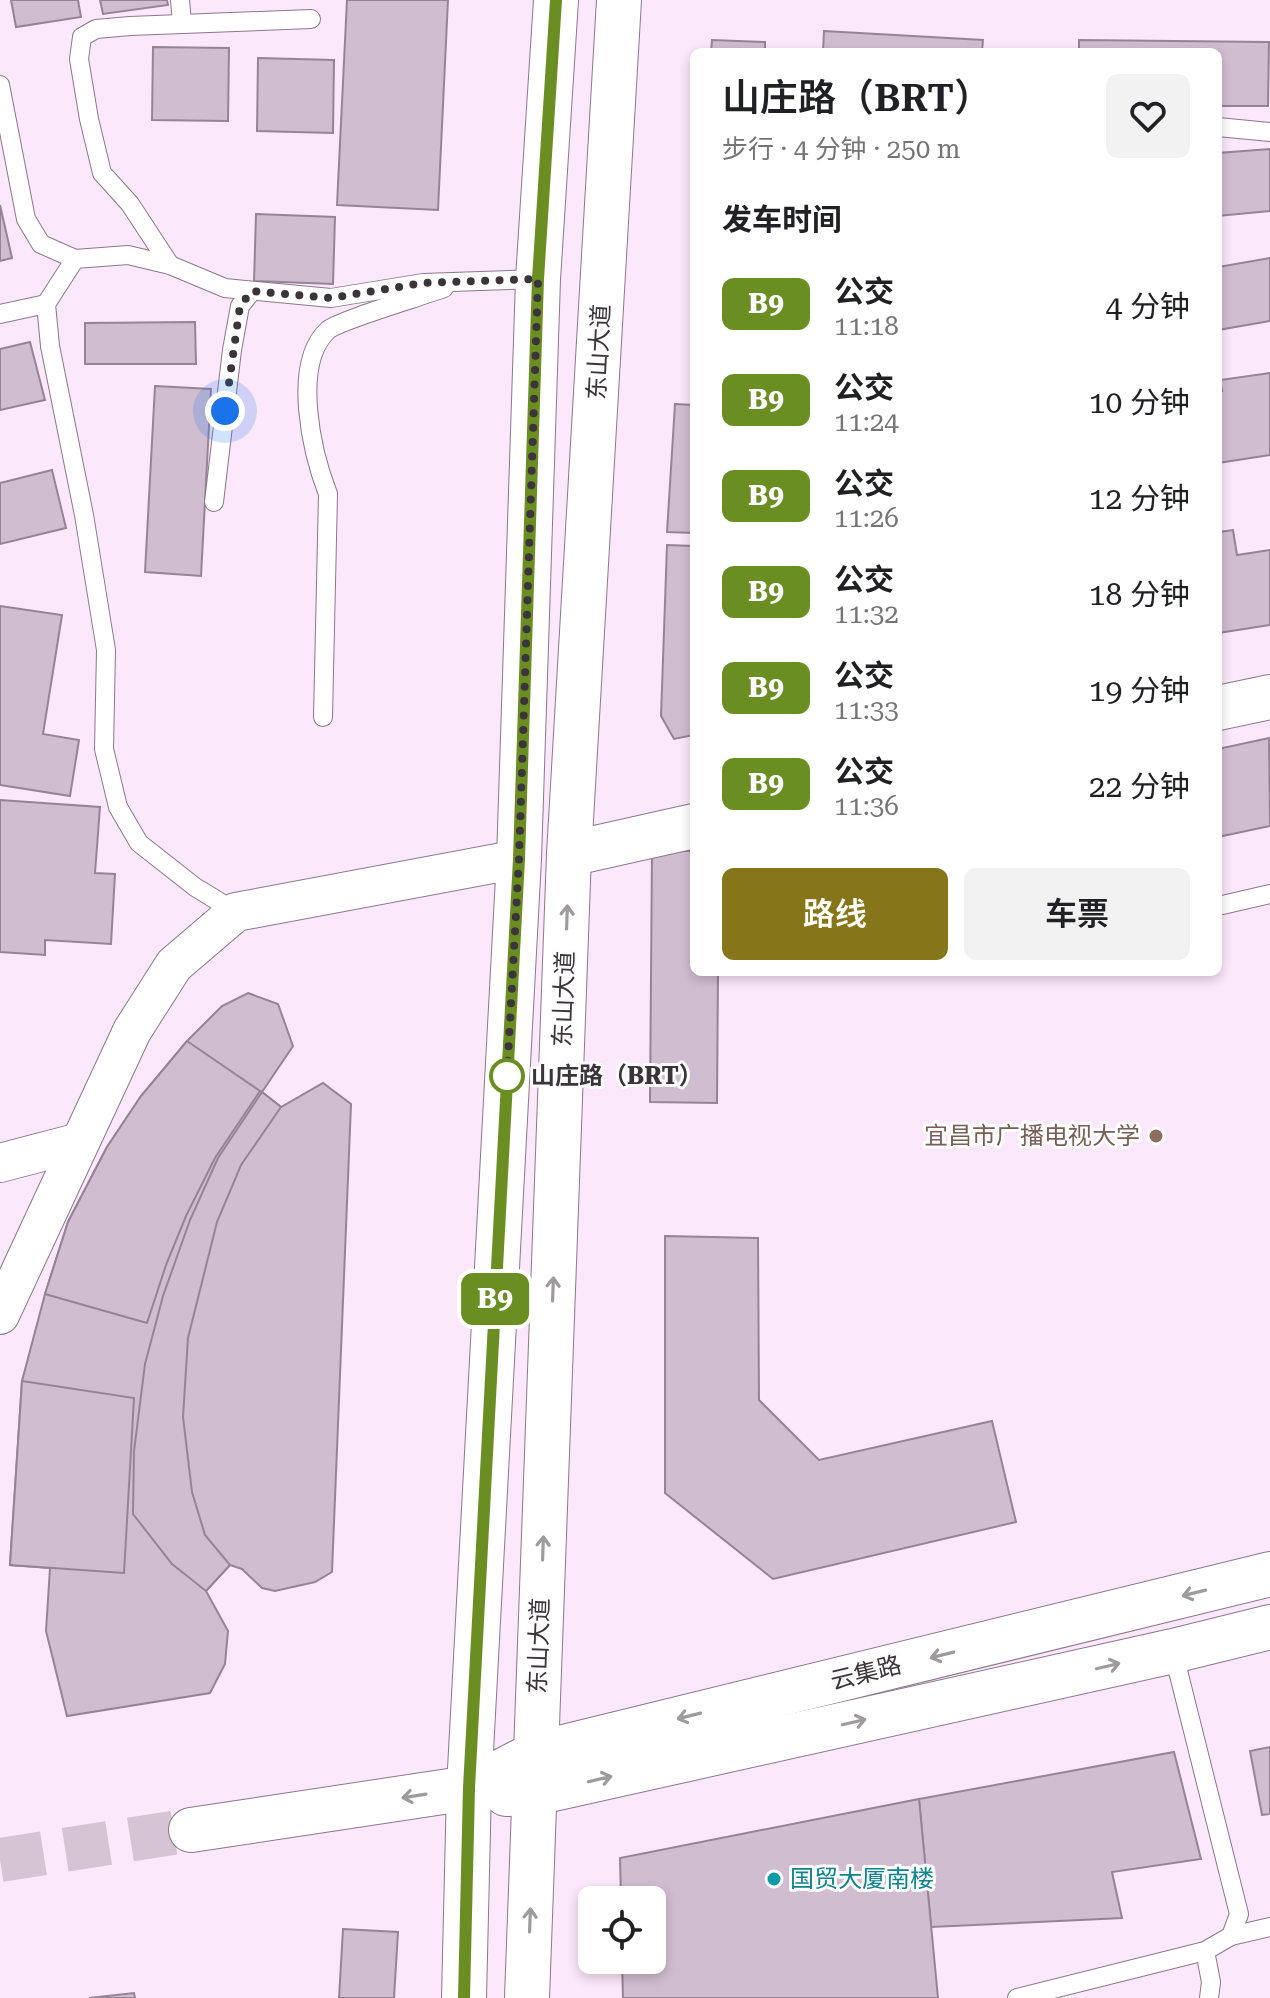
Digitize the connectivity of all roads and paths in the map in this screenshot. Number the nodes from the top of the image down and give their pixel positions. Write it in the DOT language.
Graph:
graph roads {
  1 [pos="180,0"];
  2 [pos="556,0"];
  3 [pos="619,0"];
  4 [pos="311,19"];
  5 [pos="182,23"];
  6 [pos="0,85"];
  7 [pos="1222,127"];
  8 [pos="1270,132"];
  9 [pos="75,259"];
  10 [pos="170,265"];
  11 [pos="538,279"];
  12 [pos="461,282"];
  13 [pos="252,291"];
  14 [pos="46,304"];
  15 [pos="0,314"];
  16 [pos="214,502"];
  17 [pos="1270,697"];
  18 [pos="1222,707"];
  19 [pos="323,717"];
  20 [pos="690,827"];
  21 [pos="569,854"];
  22 [pos="519,859"];
  23 [pos="1270,894"];
  24 [pos="1222,905"];
  25 [pos="236,912"];
  26 [pos="80,1142"];
  27 [pos="0,1163"];
  28 [pos="0,1315"];
  29 [pos="1270,1574"];
  30 [pos="1270,1627"];
  31 [pos="1173,1651"];
  32 [pos="535,1774"];
  33 [pos="469,1788"];
  34 [pos="191,1830"];
  35 [pos="1270,1927"];
  36 [pos="1231,1936"];
  37 [pos="1205,1951"];
  38 [pos="464,1998"];
  39 [pos="527,1998"];
  40 [pos="1017,1998"];
  41 [pos="1209,1998"];
  1 -- 5 [label="lane"];
  2 -- 11 [label="main road"];
  3 -- 21 [label="main road, 东山大道"];
  4 -- 5 [label="lane"];
  5 -- 10 [label="lane"];
  6 -- 9 [label="lane"];
  7 -- 8 [label="lane"];
  9 -- 10 [label="lane"];
  9 -- 14 [label="lane"];
  10 -- 13 [label="lane"];
  11 -- 12 [label="lane"];
  11 -- 22 [label="main road"];
  12 -- 13 [label="lane"];
  12 -- 19 [label="lane"];
  13 -- 16 [label="lane"];
  14 -- 15 [label="lane"];
  14 -- 25 [label="lane"];
  17 -- 18 [label="main road"];
  20 -- 21 [label="main road"];
  32 -- 21 [label="main road, 东山大道, one-way"];
  22 -- 25 [label="street"];
  22 -- 33 [label="main road"];
  23 -- 24 [label="lane"];
  25 -- 26 [label="street"];
  26 -- 27 [label="street"];
  26 -- 28 [label="street"];
  29 -- 32 [label="main road, 云集路, one-way"];
  30 -- 31 [label="main road, 云集路"];
  32 -- 31 [label="main road, 云集路, one-way"];
  31 -- 36 [label="lane"];
  32 -- 33 [label="main road, 云集路"];
  39 -- 32 [label="main road, 东山大道, one-way"];
  33 -- 34 [label="main road, 云集路, one-way"];
  33 -- 38 [label="main road"];
  35 -- 36 [label="lane"];
  36 -- 37 [label="lane"];
  37 -- 40 [label="lane"];
  37 -- 41 [label="lane"];
}
